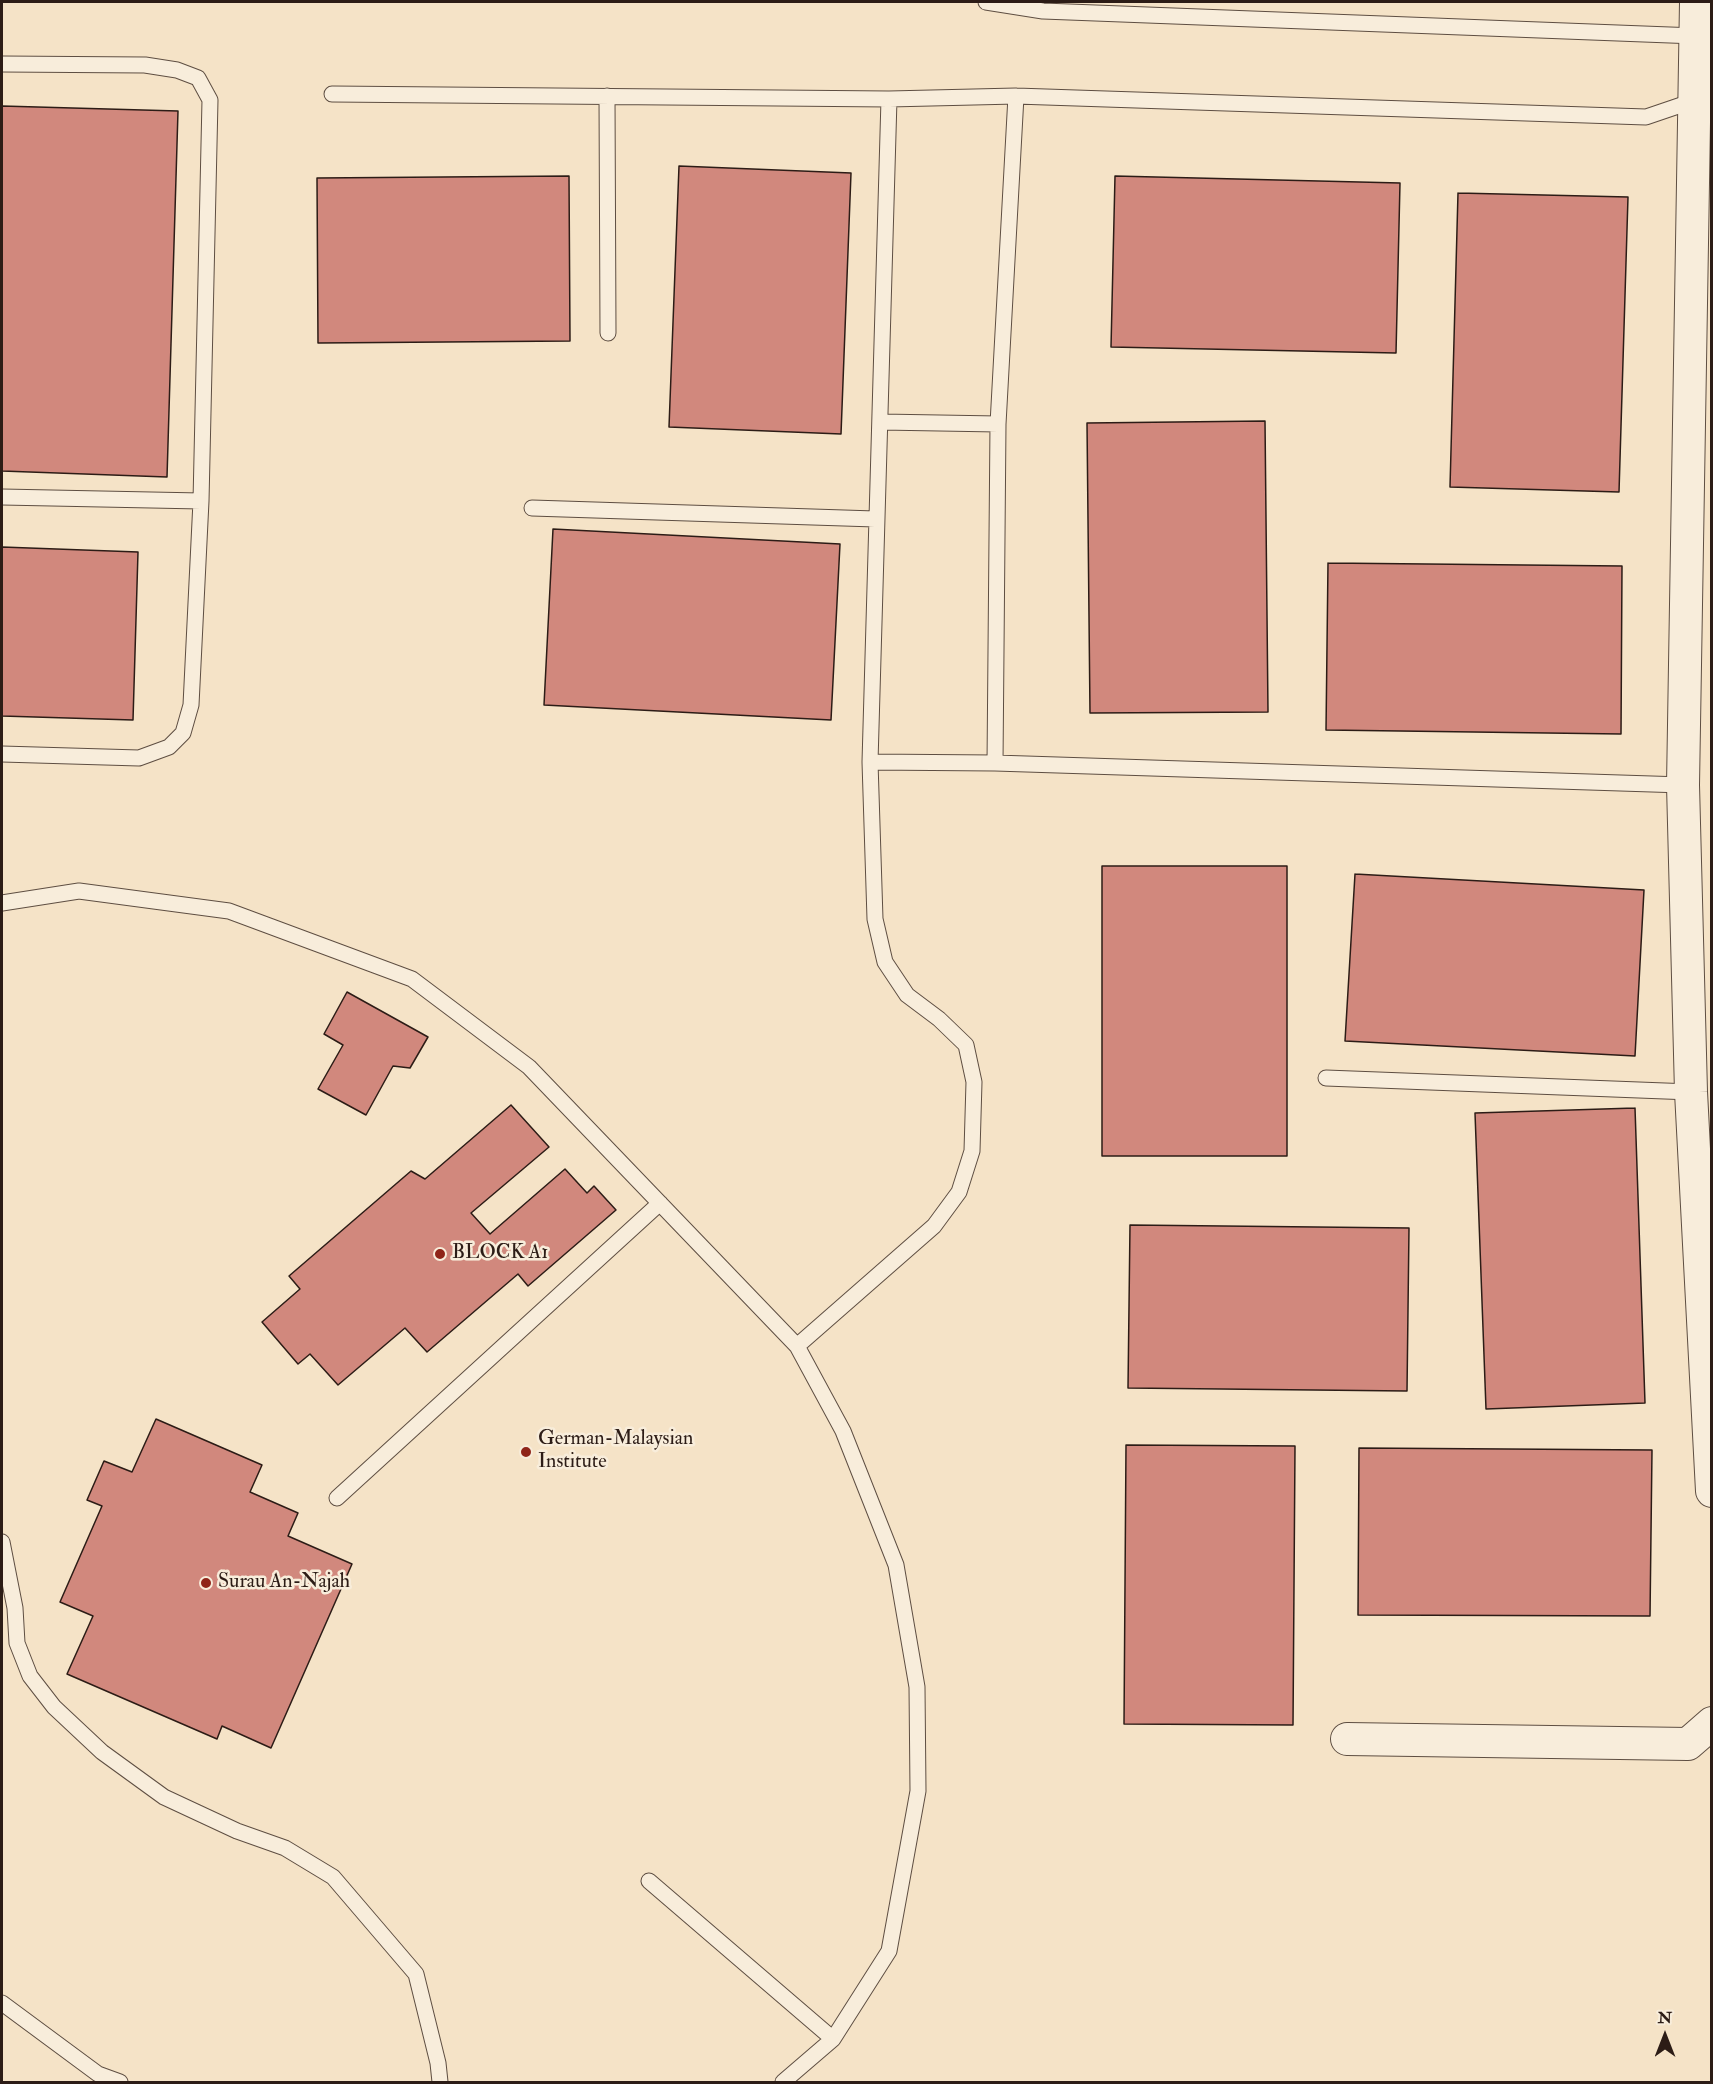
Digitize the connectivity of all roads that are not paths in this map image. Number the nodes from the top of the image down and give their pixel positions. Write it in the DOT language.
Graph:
graph roads {
  1 [pos="986,2"];
  2 [pos="1696,2"];
  3 [pos="1704,37"];
  4 [pos="2,64"];
  5 [pos="332,94"];
  6 [pos="606,96"];
  7 [pos="1016,96"];
  8 [pos="889,99"];
  9 [pos="1693,101"];
  10 [pos="608,333"];
  11 [pos="881,422"];
  12 [pos="998,424"];
  13 [pos="2,497"];
  14 [pos="201,501"];
  15 [pos="532,508"];
  16 [pos="875,519"];
  17 [pos="2,754"];
  18 [pos="870,762"];
  19 [pos="995,763"];
  20 [pos="1683,785"];
  21 [pos="2,903"];
  22 [pos="1326,1078"];
  23 [pos="1691,1092"];
  24 [pos="660,1203"];
  25 [pos="797,1346"];
  26 [pos="1712,1491"];
  27 [pos="338,1498"];
  28 [pos="2,1542"];
  29 [pos="1712,1723"];
  30 [pos="1347,1739"];
  31 [pos="649,1881"];
  32 [pos="2,2003"];
  33 [pos="833,2039"];
  34 [pos="120,2082"];
  35 [pos="440,2082"];
  36 [pos="783,2082"];
  1 -- 3 [label="lane"];
  2 -- 3 [label="street"];
  3 -- 9 [label="street"];
  4 -- 14 [label="lane"];
  5 -- 6 [label="lane"];
  6 -- 8 [label="lane"];
  6 -- 10 [label="lane"];
  7 -- 8 [label="lane"];
  7 -- 9 [label="lane"];
  7 -- 12 [label="lane"];
  8 -- 11 [label="lane"];
  9 -- 20 [label="street"];
  11 -- 12 [label="lane"];
  11 -- 16 [label="lane"];
  12 -- 19 [label="lane"];
  13 -- 14 [label="lane"];
  14 -- 17 [label="lane"];
  15 -- 16 [label="lane"];
  16 -- 18 [label="lane"];
  18 -- 19 [label="lane"];
  18 -- 25 [label="lane"];
  19 -- 20 [label="lane"];
  20 -- 23 [label="street"];
  21 -- 24 [label="lane"];
  22 -- 23 [label="lane"];
  23 -- 26 [label="street"];
  24 -- 25 [label="lane"];
  24 -- 27 [label="lane"];
  25 -- 33 [label="lane"];
  28 -- 35 [label="lane"];
  29 -- 30 [label="street"];
  31 -- 33 [label="lane"];
  32 -- 34 [label="lane"];
  33 -- 36 [label="lane"];
}
